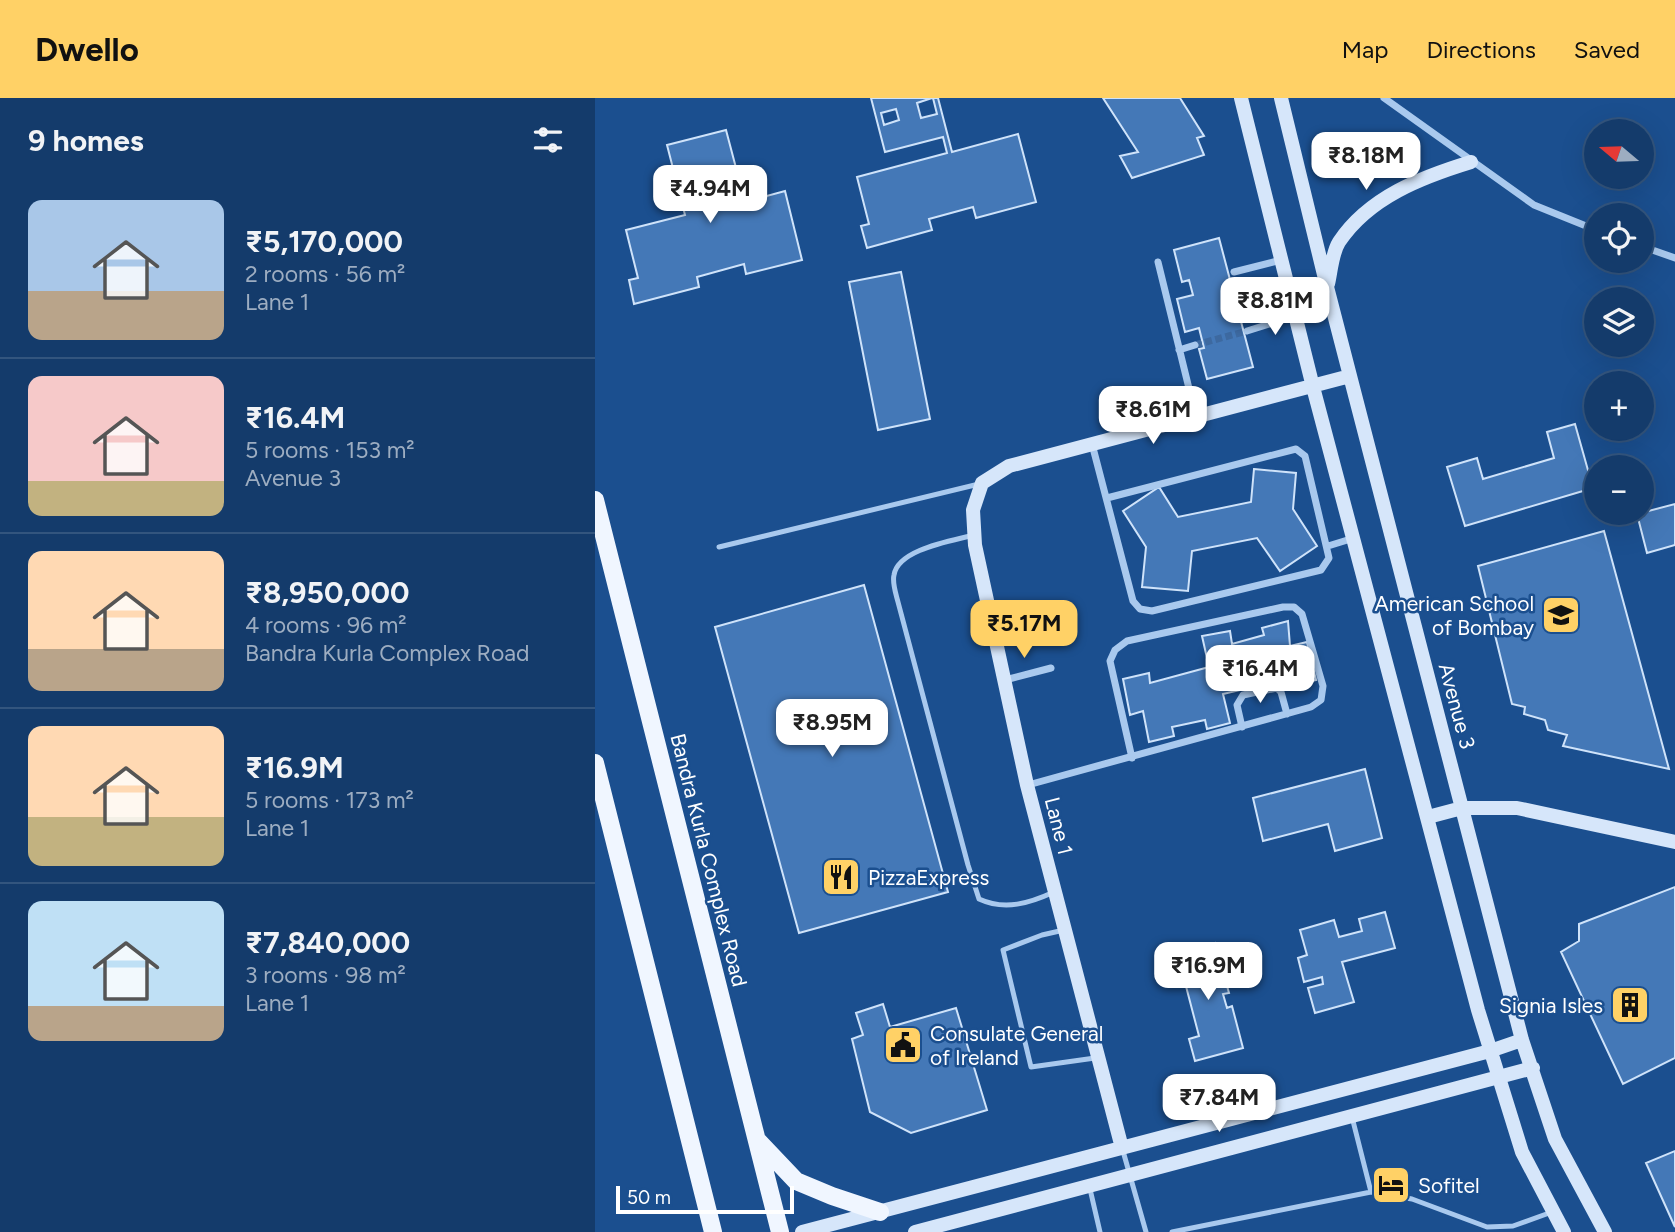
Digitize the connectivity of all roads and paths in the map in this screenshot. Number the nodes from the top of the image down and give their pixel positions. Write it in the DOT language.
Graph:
graph roads {
  1 [pos="1241,98"];
  2 [pos="1281,98"];
  3 [pos="1384,98"];
  4 [pos="1471,162"];
  5 [pos="1584,225"];
  6 [pos="1654,251"];
  7 [pos="1675,258"];
  8 [pos="1282,260"];
  9 [pos="1158,262"];
  10 [pos="1234,272"];
  11 [pos="1327,287"];
  12 [pos="1296,316"];
  13 [pos="1247,331"];
  14 [pos="1195,345"];
  15 [pos="1179,350"];
  16 [pos="1350,376"];
  17 [pos="1313,387"];
  18 [pos="1196,417"];
  19 [pos="1092,444"];
  20 [pos="982,483"];
  21 [pos="1107,498"];
  22 [pos="595,500"];
  23 [pos="974,535"];
  24 [pos="1354,538"];
  25 [pos="1328,546"];
  26 [pos="719,547"];
  27 [pos="1051,668"];
  28 [pos="1005,680"];
  29 [pos="1287,714"];
  30 [pos="1242,727"];
  31 [pos="1132,758"];
  32 [pos="596,767"];
  33 [pos="1027,785"];
  34 [pos="1462,807"];
  35 [pos="1428,817"];
  36 [pos="1675,842"];
  37 [pos="1054,892"];
  38 [pos="1065,930"];
  39 [pos="1522,1040"];
  40 [pos="1490,1051"];
  41 [pos="1098,1057"];
  42 [pos="1532,1068"];
  43 [pos="1499,1078"];
  44 [pos="1352,1116"];
  45 [pos="756,1139"];
  46 [pos="1122,1148"];
  47 [pos="1129,1176"];
  48 [pos="1089,1186"];
  49 [pos="1371,1192"];
  50 [pos="1553,1211"];
  51 [pos="880,1212"];
  52 [pos="713,1232"];
  53 [pos="780,1232"];
  54 [pos="802,1232"];
  55 [pos="916,1232"];
  56 [pos="1100,1232"];
  57 [pos="1146,1232"];
  58 [pos="1172,1232"];
  59 [pos="1564,1232"];
  60 [pos="1605,1232"];
  1 -- 8 [label="street"];
  2 -- 11 [label="street, Avenue 3"];
  3 -- 4 [label="street"];
  4 -- 5 [label="street"];
  4 -- 11 [label="street"];
  6 -- 7 [label="street"];
  8 -- 10 [label="street"];
  8 -- 12 [label="street"];
  9 -- 15 [label="street"];
  11 -- 16 [label="street, Avenue 3"];
  12 -- 13 [label="street"];
  12 -- 17 [label="street"];
  14 -- 15 [label="street"];
  15 -- 18 [label="street"];
  16 -- 17 [label="street"];
  16 -- 34 [label="street, Avenue 3"];
  17 -- 18 [label="street"];
  17 -- 24 [label="street"];
  18 -- 19 [label="street"];
  19 -- 20 [label="street"];
  19 -- 21 [label="street"];
  20 -- 23 [label="street, Lane 1"];
  20 -- 26 [label="lane"];
  21 -- 25 [label="street"];
  21 -- 25 [label="street"];
  22 -- 45 [label="main road, Bandra Kurla Complex Road"];
  23 -- 28 [label="street, Lane 1"];
  23 -- 37 [label="lane"];
  24 -- 25 [label="street"];
  24 -- 35 [label="street"];
  27 -- 28 [label="street"];
  28 -- 33 [label="street, Lane 1"];
  29 -- 30 [label="street"];
  29 -- 30 [label="street"];
  29 -- 31 [label="street"];
  30 -- 31 [label="street"];
  31 -- 33 [label="street"];
  32 -- 52 [label="main road"];
  33 -- 37 [label="street, Lane 1"];
  34 -- 35 [label="street"];
  34 -- 36 [label="street"];
  34 -- 39 [label="street, Avenue 3"];
  35 -- 40 [label="street"];
  37 -- 38 [label="street, Lane 1"];
  38 -- 41 [label="street, Lane 1"];
  38 -- 41 [label="lane"];
  39 -- 40 [label="street"];
  39 -- 42 [label="street, Avenue 3"];
  40 -- 43 [label="street"];
  40 -- 46 [label="street"];
  41 -- 46 [label="street, Lane 1"];
  42 -- 43 [label="street"];
  42 -- 60 [label="street, Avenue 3"];
  43 -- 44 [label="street"];
  43 -- 50 [label="street"];
  44 -- 47 [label="street"];
  44 -- 49 [label="lane"];
  45 -- 51 [label="main road"];
  45 -- 53 [label="main road, Bandra Kurla Complex Road"];
  46 -- 47 [label="lane, Lane 1"];
  46 -- 51 [label="street"];
  47 -- 48 [label="street"];
  47 -- 57 [label="lane, Lane 1"];
  48 -- 55 [label="street"];
  48 -- 56 [label="lane"];
  49 -- 50 [label="lane"];
  49 -- 58 [label="lane"];
  50 -- 59 [label="street"];
  51 -- 54 [label="street"];
}
